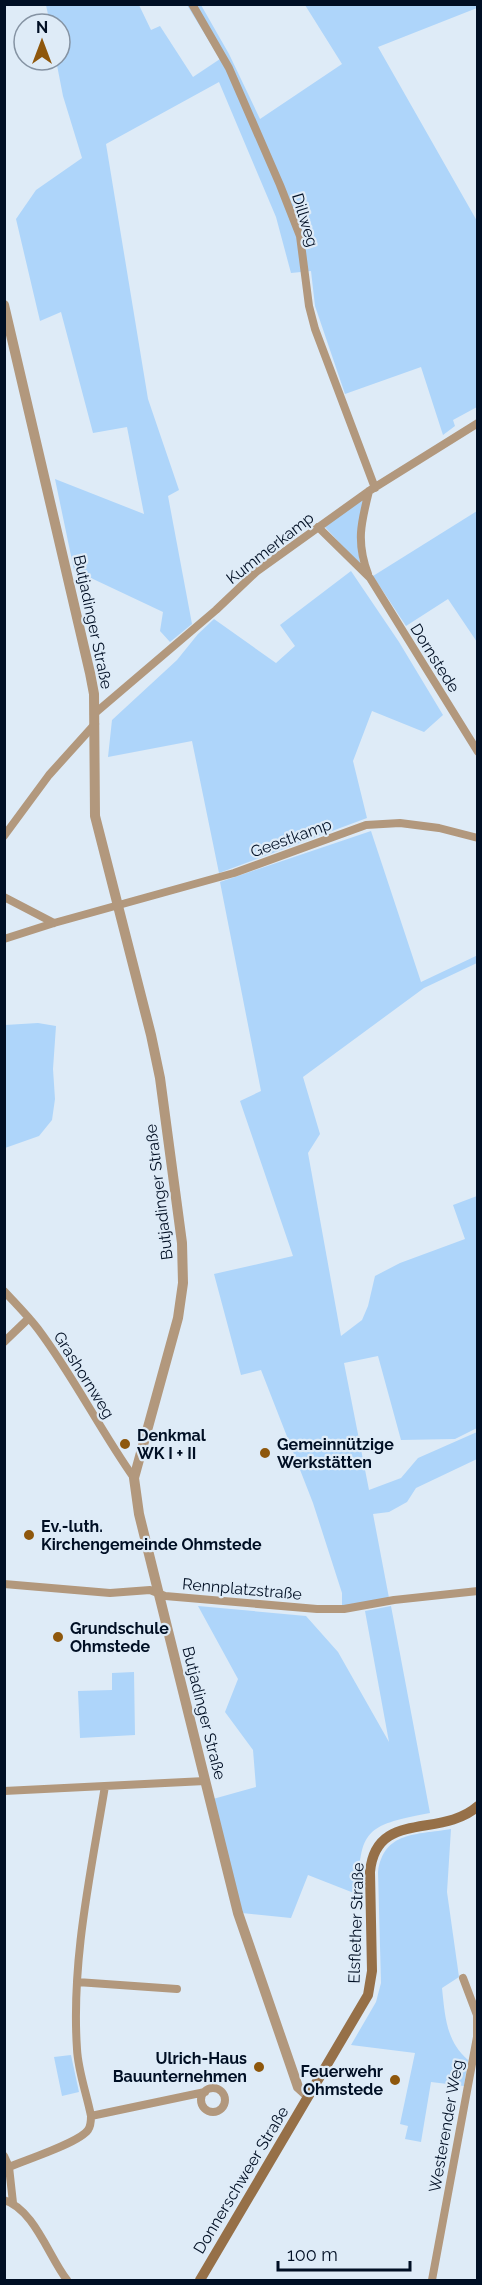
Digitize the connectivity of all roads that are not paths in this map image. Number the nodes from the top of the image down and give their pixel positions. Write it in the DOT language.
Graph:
graph roads {
  1 [pos="192,4"];
  2 [pos="4,305"];
  3 [pos="477,423"];
  4 [pos="372,489"];
  5 [pos="318,527"];
  6 [pos="370,578"];
  7 [pos="94,719"];
  8 [pos="477,752"];
  9 [pos="4,836"];
  10 [pos="477,838"];
  11 [pos="4,897"];
  12 [pos="117,905"];
  13 [pos="54,923"];
  14 [pos="4,939"];
  15 [pos="4,1291"];
  16 [pos="29,1318"];
  17 [pos="4,1342"];
  18 [pos="134,1478"];
  19 [pos="4,1584"];
  20 [pos="477,1591"];
  21 [pos="158,1593"];
  22 [pos="205,1781"];
  23 [pos="105,1786"];
  24 [pos="4,1791"];
  25 [pos="477,1806"];
  26 [pos="463,1978"];
  27 [pos="77,1982"];
  28 [pos="177,1989"];
  29 [pos="205,2092"];
  30 [pos="309,2096"];
  31 [pos="91,2116"];
  32 [pos="4,2156"];
  33 [pos="9,2167"];
  34 [pos="9,2201"];
  35 [pos="67,2280"];
  36 [pos="200,2280"];
  37 [pos="432,2280"];
  1 -- 4 [label="street, Dillweg"];
  2 -- 7 [label="street, Butjadinger Straße"];
  3 -- 4 [label="street, Kummerkamp"];
  4 -- 5 [label="street, Kummerkamp"];
  4 -- 6 [label="street, Dornstede"];
  5 -- 6 [label="street, Dornstede"];
  5 -- 7 [label="street, Kummerkamp"];
  6 -- 8 [label="street, Dornstede"];
  7 -- 9 [label="street, Kummerkamp"];
  7 -- 12 [label="street, Butjadinger Straße"];
  10 -- 12 [label="street, Geestkamp"];
  11 -- 13 [label="street"];
  12 -- 13 [label="street, Geestkamp"];
  12 -- 18 [label="street, Butjadinger Straße"];
  13 -- 14 [label="street, Geestkamp"];
  15 -- 16 [label="street, Grashornweg"];
  16 -- 17 [label="street"];
  16 -- 18 [label="street, Grashornweg"];
  18 -- 21 [label="street, Butjadinger Straße"];
  19 -- 21 [label="street, Rennplatzstraße"];
  20 -- 21 [label="street, Rennplatzstraße"];
  21 -- 22 [label="street, Butjadinger Straße"];
  22 -- 23 [label="street"];
  22 -- 30 [label="street, Butjadinger Straße"];
  23 -- 24 [label="street"];
  23 -- 27 [label="street"];
  25 -- 30 [label="main road, Elsflether Straße"];
  26 -- 37 [label="street, Westerender Weg"];
  27 -- 28 [label="street"];
  27 -- 31 [label="street"];
  29 -- 31 [label="street"];
  30 -- 36 [label="main road, Donnerschweer Straße"];
  31 -- 33 [label="street"];
  32 -- 33 [label="street"];
  33 -- 34 [label="street"];
  34 -- 35 [label="street"];
}
